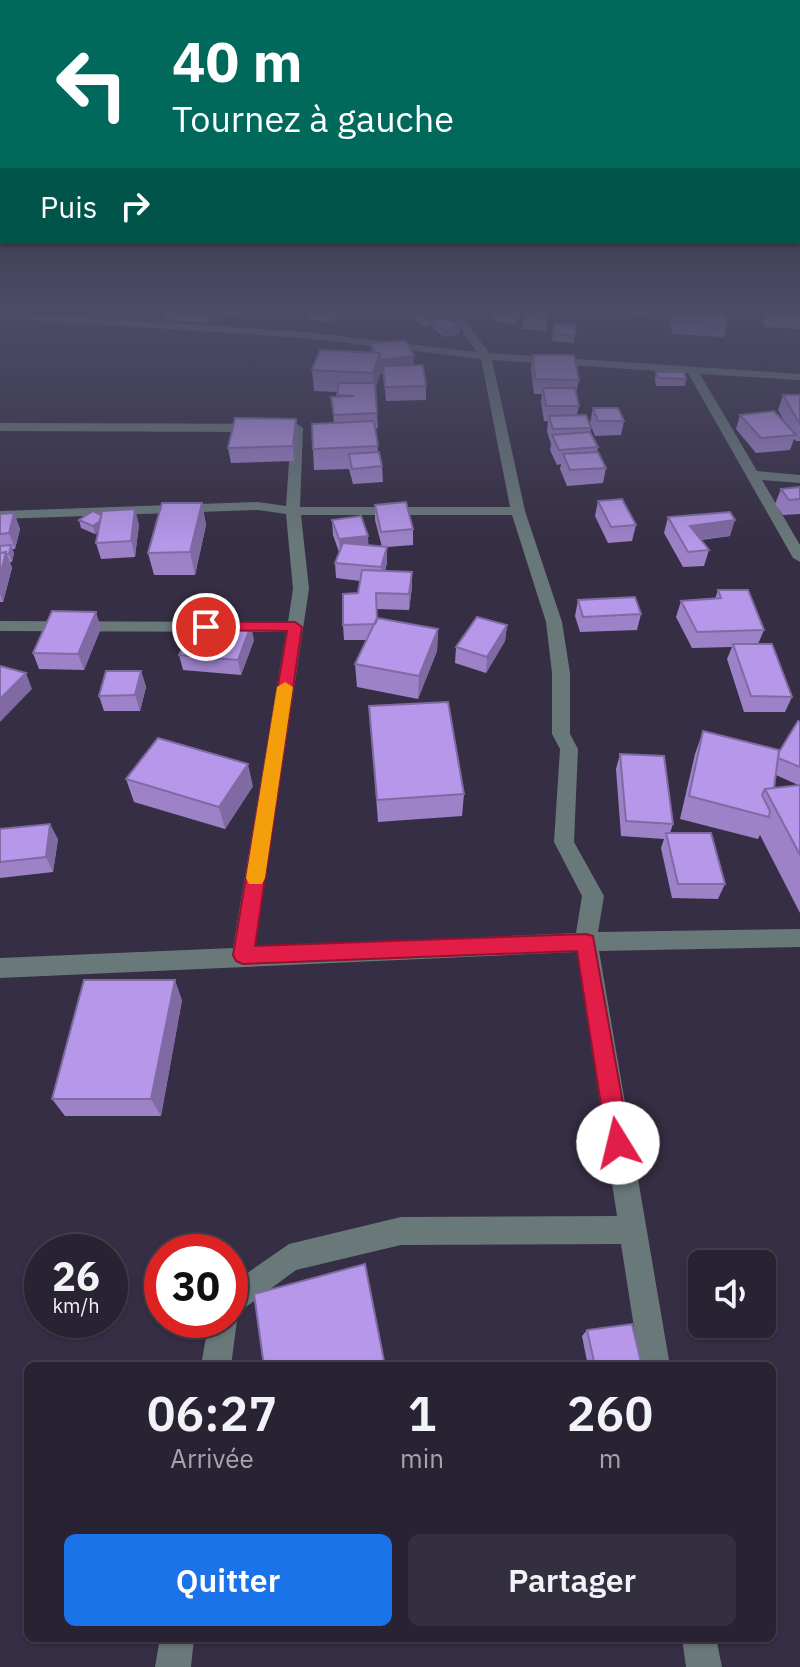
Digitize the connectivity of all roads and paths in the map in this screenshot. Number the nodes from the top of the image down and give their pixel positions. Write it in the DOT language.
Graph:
graph roads {
  1 [pos="493,390"];
  2 [pos="703,390"];
  3 [pos="0,427"];
  4 [pos="752,475"];
  5 [pos="800,479"];
  6 [pos="293,511"];
  7 [pos="518,511"];
  8 [pos="0,515"];
  9 [pos="800,558"];
  10 [pos="0,626"];
  11 [pos="295,627"];
  12 [pos="800,938"];
  13 [pos="586,942"];
  14 [pos="243,955"];
  15 [pos="0,968"];
  16 [pos="632,1230"];
  17 [pos="248,1289"];
  18 [pos="220,1338"];
  19 [pos="217,1362"];
  20 [pos="654,1362"];
  21 [pos="176,1642"];
  22 [pos="700,1642"];
  23 [pos="173,1667"];
  24 [pos="704,1667"];
  1 -- 7 [label="street"];
  2 -- 4 [label="street"];
  3 -- 6 [label="street"];
  4 -- 5 [label="street"];
  4 -- 9 [label="street"];
  6 -- 7 [label="street"];
  6 -- 8 [label="street"];
  6 -- 11 [label="street"];
  7 -- 13 [label="street"];
  10 -- 11 [label="street"];
  11 -- 14 [label="street"];
  12 -- 13 [label="street"];
  13 -- 14 [label="street"];
  13 -- 16 [label="street"];
  14 -- 15 [label="street"];
  16 -- 17 [label="street"];
  16 -- 20 [label="street"];
  18 -- 19 [label="street"];
  21 -- 23 [label="street"];
  22 -- 24 [label="street"];
}
